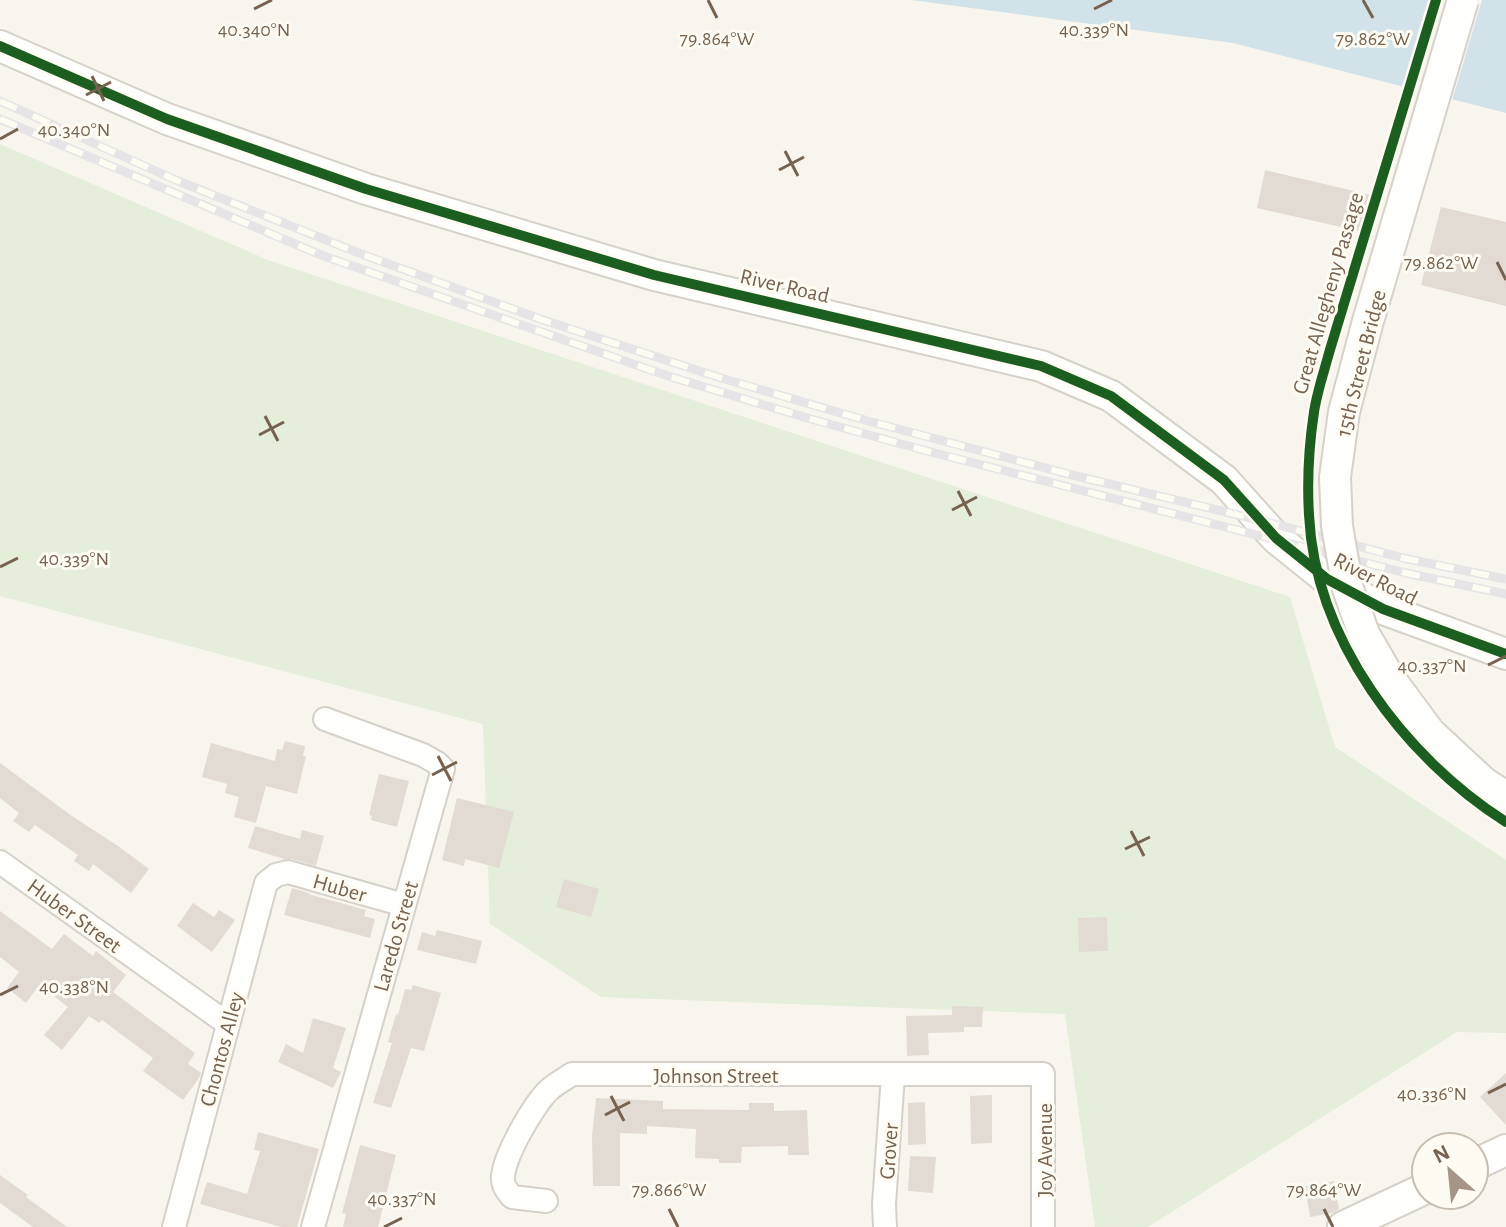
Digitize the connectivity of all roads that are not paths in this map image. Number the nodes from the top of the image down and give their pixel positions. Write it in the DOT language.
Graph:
graph roads {
  1 [pos="1463,0"];
  2 [pos="0,46"];
  3 [pos="1506,654"];
  4 [pos="325,719"];
  5 [pos="1506,797"];
  6 [pos="0,862"];
  7 [pos="276,875"];
  8 [pos="404,905"];
  9 [pos="228,1024"];
  10 [pos="1043,1074"];
  11 [pos="893,1075"];
  12 [pos="1410,1196"];
  13 [pos="546,1201"];
  14 [pos="174,1227"];
  15 [pos="313,1227"];
  16 [pos="885,1227"];
  17 [pos="1043,1227"];
  18 [pos="1343,1227"];
  1 -- 5 [label="street, 15th Street Bridge, bridge"];
  2 -- 3 [label="street, River Road"];
  4 -- 8 [label="street, Laredo Street"];
  6 -- 9 [label="street, Huber Street"];
  7 -- 8 [label="street, Huber"];
  7 -- 9 [label="street, Chontos Alley"];
  8 -- 15 [label="street, Laredo Street"];
  9 -- 14 [label="street, Chontos Alley"];
  10 -- 11 [label="street, Johnson Street"];
  10 -- 17 [label="street, Joy Avenue"];
  11 -- 13 [label="street, Johnson Street"];
  11 -- 16 [label="street, Grover"];
  12 -- 18 [label="street"];
}
